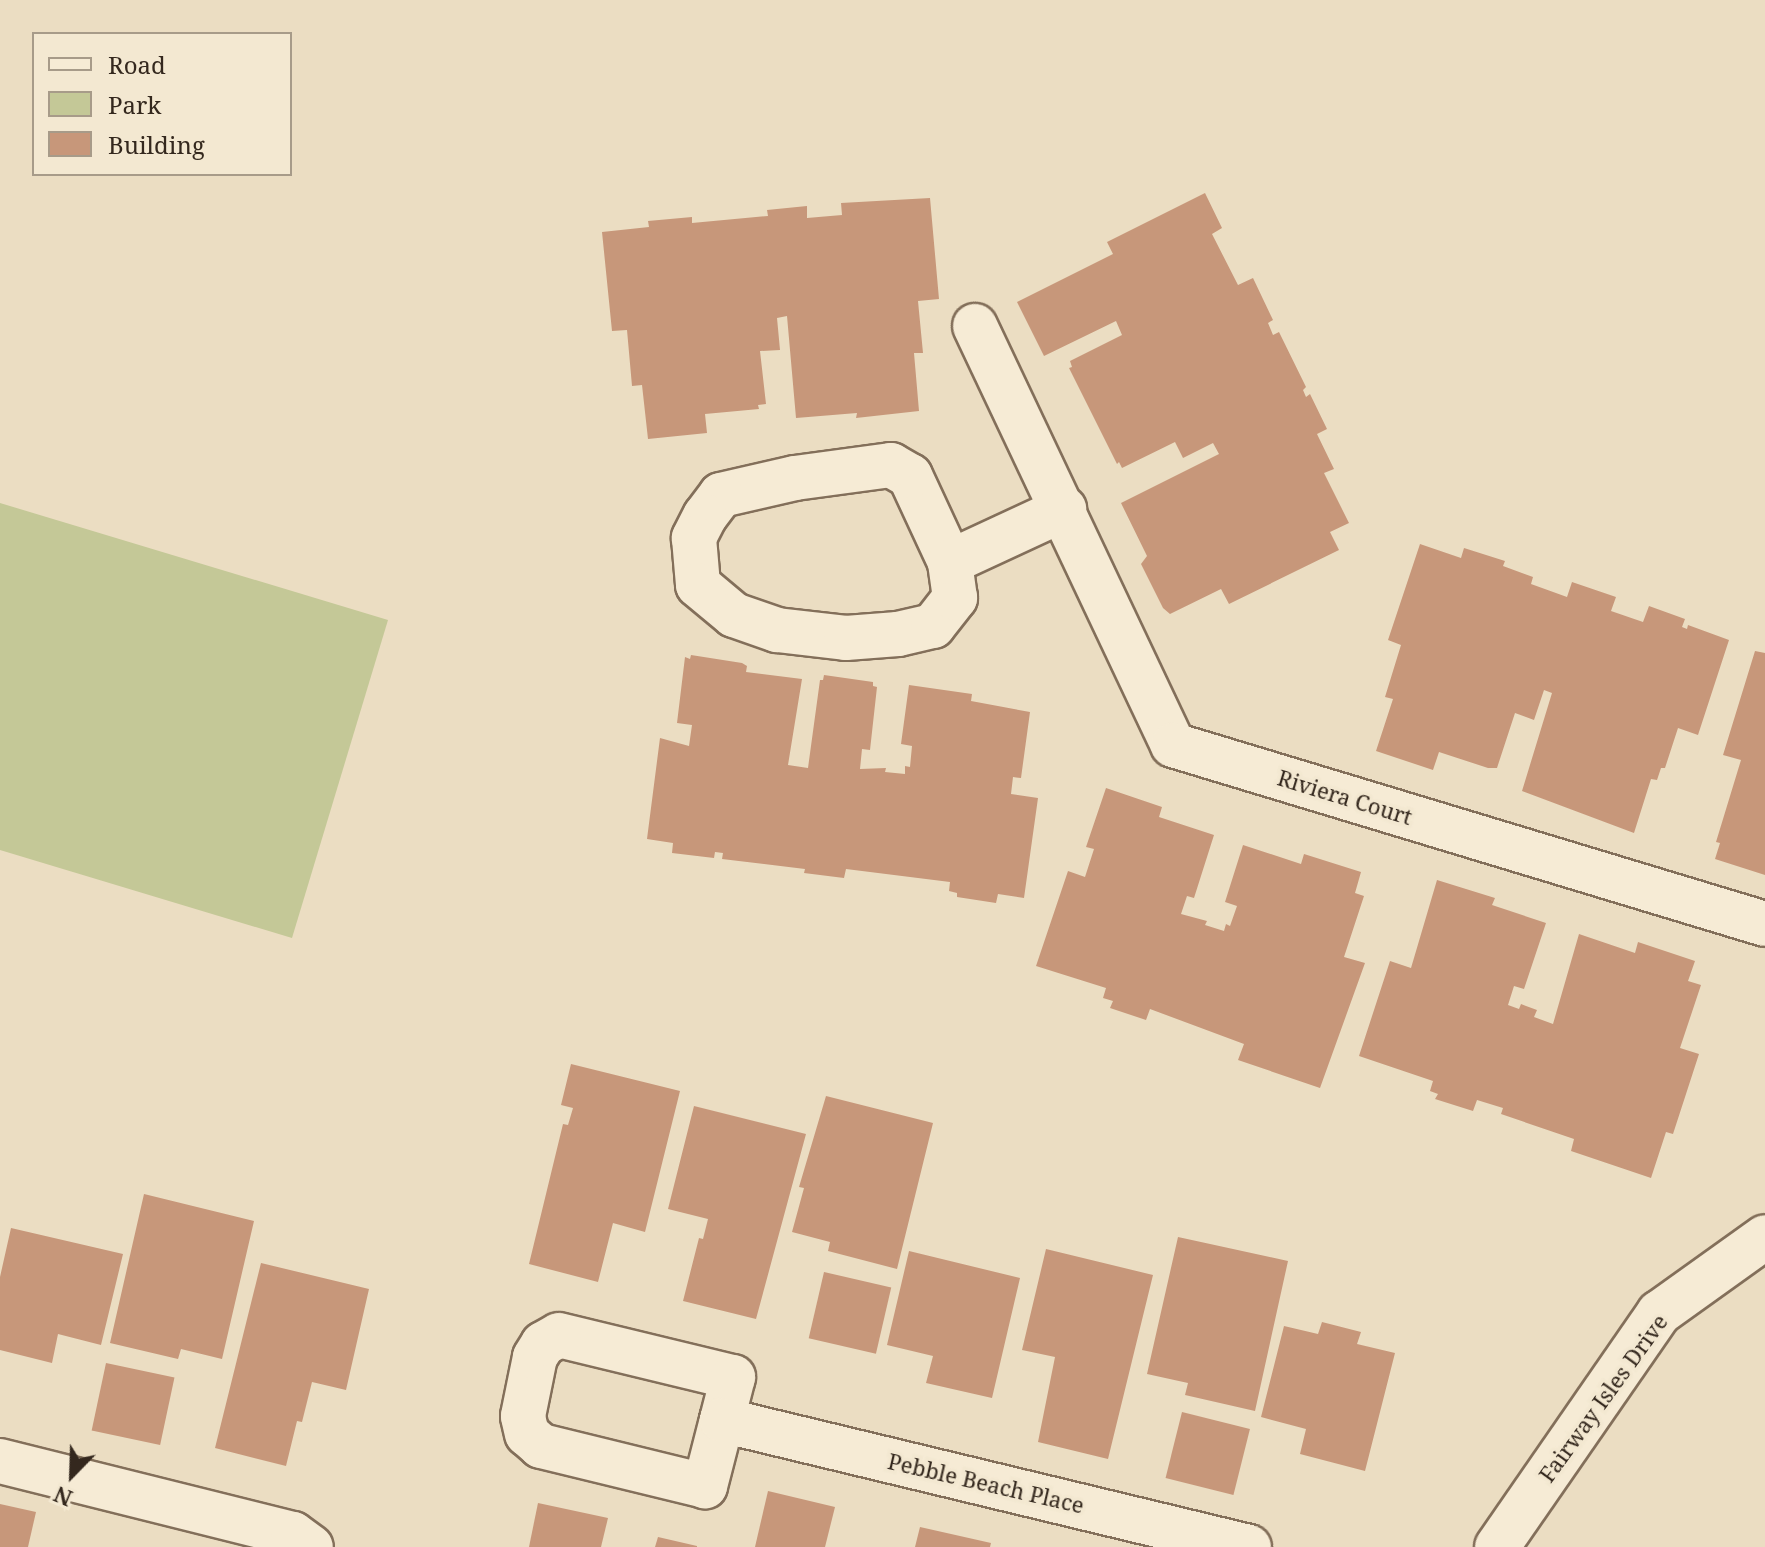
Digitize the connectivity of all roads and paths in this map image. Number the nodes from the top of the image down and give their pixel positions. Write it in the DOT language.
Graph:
graph roads {
  1 [pos="975,326"];
  2 [pos="1064,509"];
  3 [pos="950,562"];
  4 [pos="1765,924"];
  5 [pos="1765,1237"];
  6 [pos="722,1420"];
  7 [pos="0,1461"];
  8 [pos="207,1530"];
  9 [pos="311,1547"];
  10 [pos="1249,1547"];
  11 [pos="1497,1547"];
  1 -- 2 [label="street, Riviera Court"];
  2 -- 3 [label="street"];
  2 -- 4 [label="street, Riviera Court"];
  3 -- 3 [label="street"];
  5 -- 11 [label="street, Fairway Isles Drive"];
  6 -- 6 [label="street"];
  6 -- 10 [label="street, Pebble Beach Place"];
  7 -- 8 [label="street"];
  8 -- 9 [label="street"];
}
